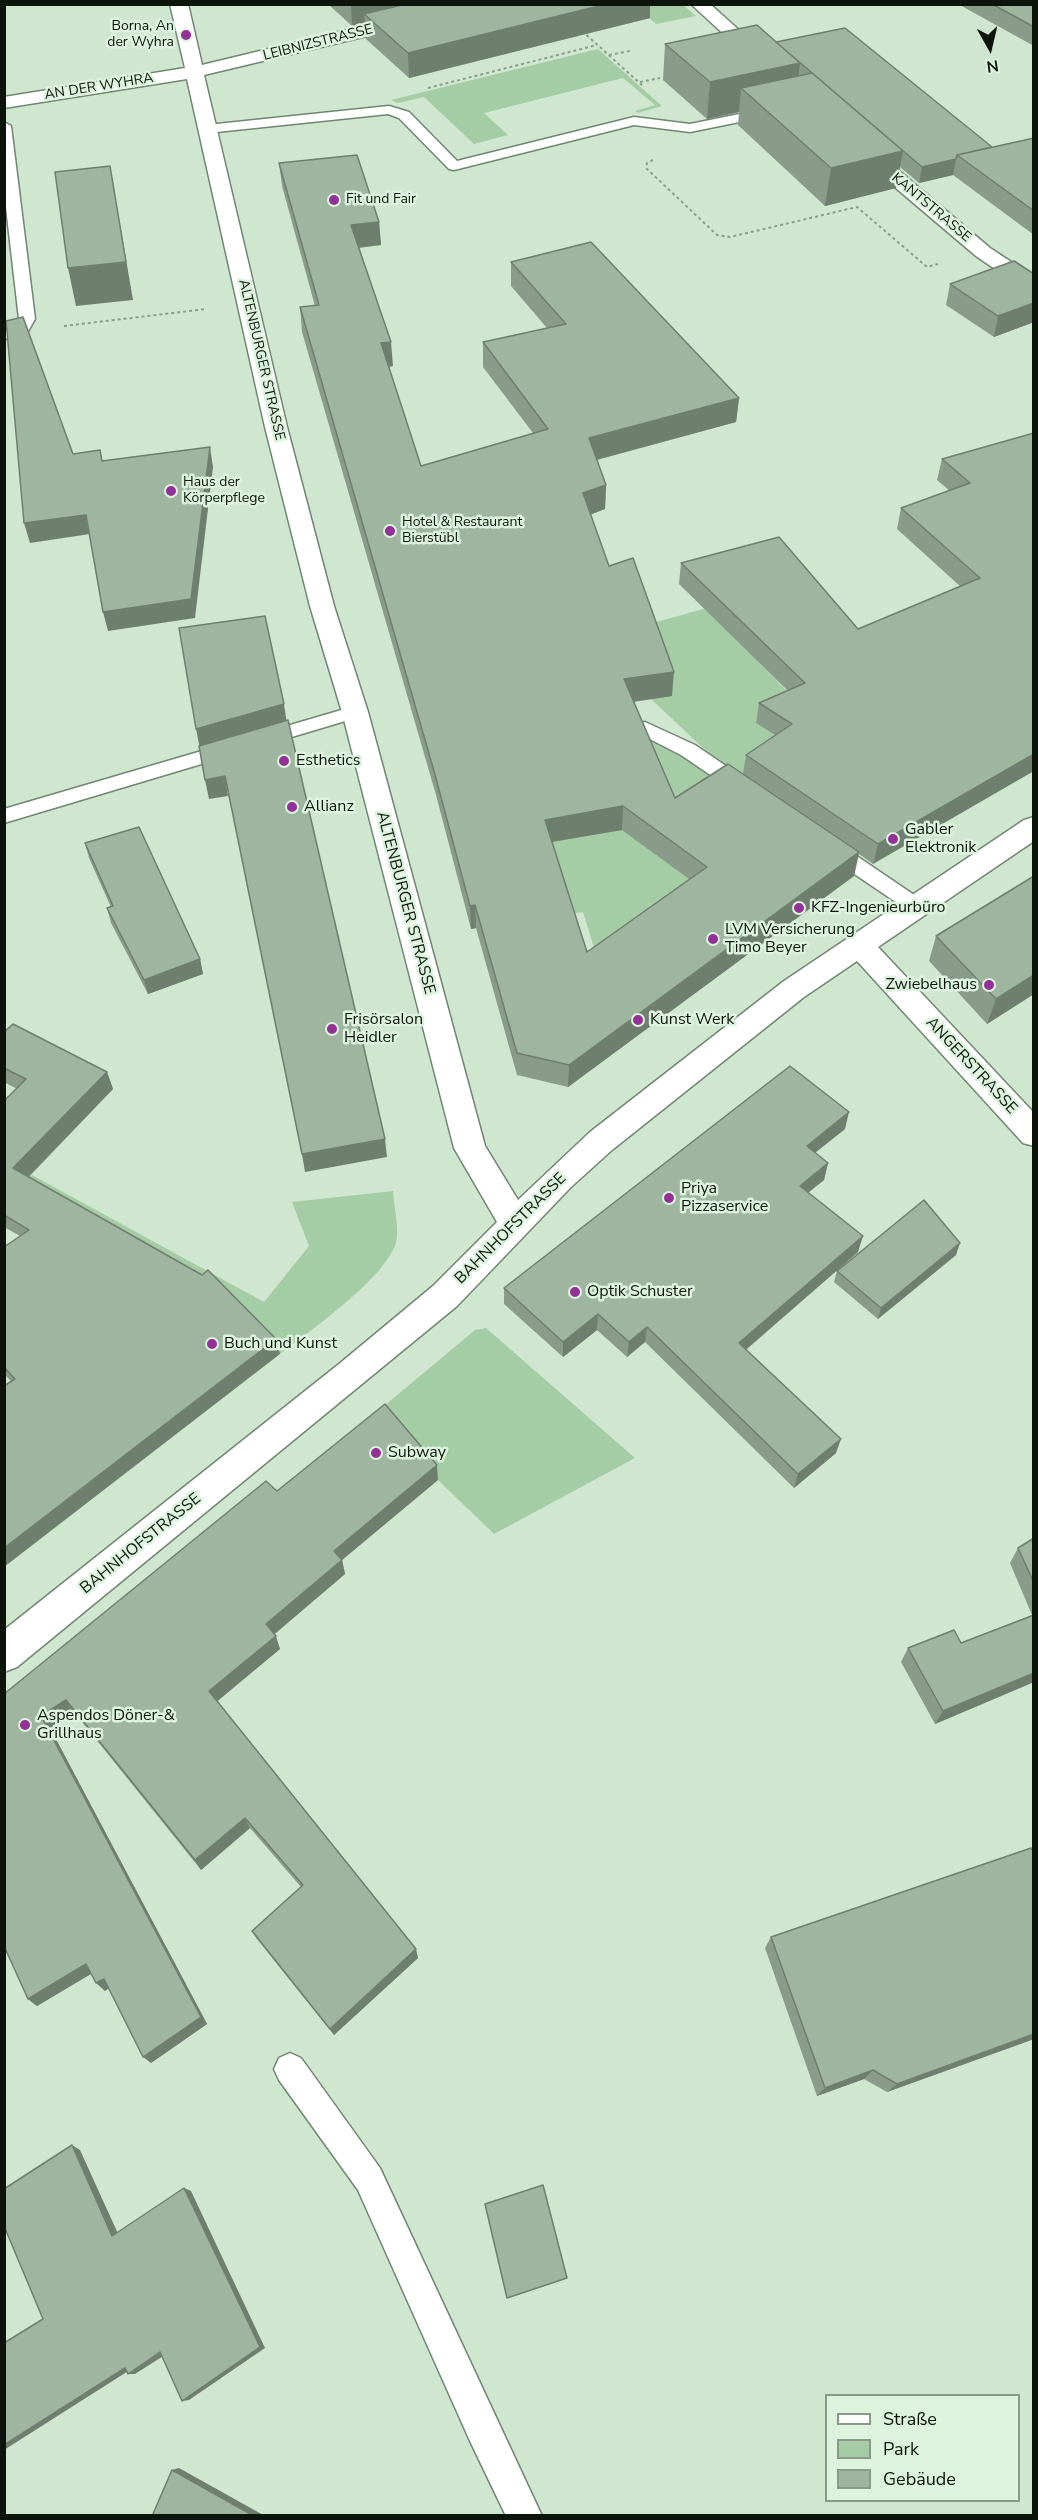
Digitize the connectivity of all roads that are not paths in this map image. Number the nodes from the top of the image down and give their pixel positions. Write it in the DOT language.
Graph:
graph roads {
  1 [pos="179,4"];
  2 [pos="478,4"];
  3 [pos="699,4"];
  4 [pos="194,72"];
  5 [pos="777,74"];
  6 [pos="4,103"];
  7 [pos="788,108"];
  8 [pos="4,126"];
  9 [pos="207,129"];
  10 [pos="850,138"];
  11 [pos="8,182"];
  12 [pos="1034,287"];
  13 [pos="4,334"];
  14 [pos="355,712"];
  15 [pos="645,728"];
  16 [pos="764,802"];
  17 [pos="4,816"];
  18 [pos="1034,827"];
  19 [pos="812,835"];
  20 [pos="916,906"];
  21 [pos="860,945"];
  22 [pos="1034,1134"];
  23 [pos="515,1224"];
  24 [pos="4,1654"];
  25 [pos="290,2069"];
  26 [pos="525,2516"];
  1 -- 4 [label="street, ALTENBURGER STRASSE"];
  2 -- 4 [label="street, LEIBNIZSTRASSE"];
  3 -- 5 [label="street"];
  4 -- 6 [label="street, AN DER WYHRA"];
  4 -- 9 [label="street, ALTENBURGER STRASSE"];
  7 -- 9 [label="lane"];
  8 -- 11 [label="lane"];
  9 -- 14 [label="street, ALTENBURGER STRASSE"];
  10 -- 12 [label="street, KANTSTRASSE"];
  11 -- 13 [label="lane"];
  14 -- 17 [label="lane"];
  14 -- 23 [label="street, ALTENBURGER STRASSE"];
  15 -- 16 [label="lane"];
  18 -- 20 [label="street, BAHNHOFSTRASSE"];
  19 -- 20 [label="lane"];
  20 -- 21 [label="street, BAHNHOFSTRASSE"];
  21 -- 22 [label="street, ANGERSTRASSE"];
  21 -- 23 [label="street, BAHNHOFSTRASSE"];
  23 -- 24 [label="street, BAHNHOFSTRASSE"];
  25 -- 26 [label="lane"];
}
